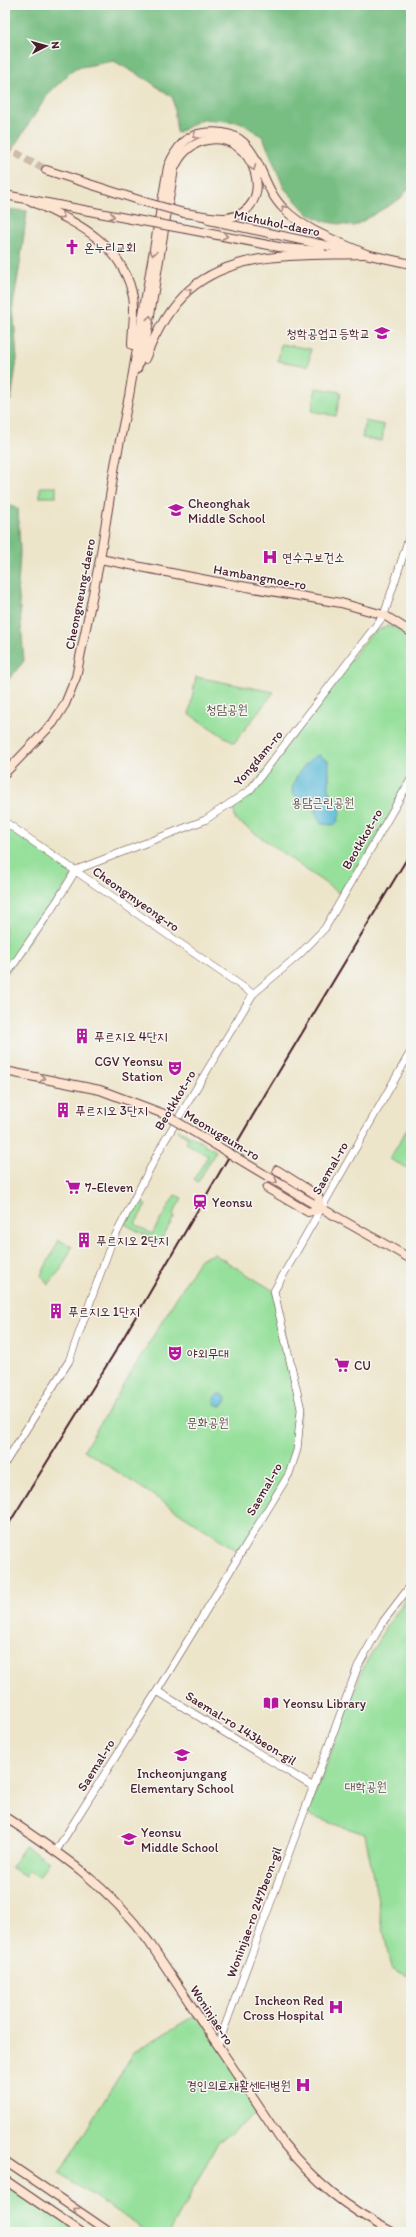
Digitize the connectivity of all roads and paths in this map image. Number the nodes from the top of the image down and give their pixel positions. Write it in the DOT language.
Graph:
graph roads {
  1 [pos="46,170"];
  2 [pos="5,195"];
  3 [pos="27,199"];
  4 [pos="184,212"];
  5 [pos="366,254"];
  6 [pos="411,264"];
  7 [pos="129,396"];
  8 [pos="411,531"];
  9 [pos="100,559"];
  10 [pos="384,615"];
  11 [pos="411,632"];
  12 [pos="5,773"];
  13 [pos="411,779"];
  14 [pos="5,822"];
  15 [pos="76,870"];
  16 [pos="5,977"];
  17 [pos="253,994"];
  18 [pos="411,1051"];
  19 [pos="5,1071"];
  20 [pos="277,1170"];
  21 [pos="267,1188"];
  22 [pos="321,1209"];
  23 [pos="411,1259"];
  24 [pos="5,1463"];
  25 [pos="411,1585"];
  26 [pos="157,1691"];
  27 [pos="312,1786"];
  28 [pos="5,1817"];
  29 [pos="56,1851"];
  30 [pos="218,2045"];
  31 [pos="5,2161"];
  32 [pos="5,2180"];
  33 [pos="81,2232"];
  34 [pos="109,2232"];
  35 [pos="392,2232"];
  1 -- 4 [label="main road, bridge"];
  2 -- 3 [label="main road"];
  3 -- 5 [label="main road, Michuhol-daero, one-way, bridge"];
  3 -- 7 [label="main road, one-way"];
  4 -- 5 [label="main road, Michuhol-daero"];
  7 -- 4 [label="main road, one-way"];
  5 -- 6 [label="main road, Michuhol-daero"];
  7 -- 5 [label="main road, one-way"];
  5 -- 7 [label="main road, one-way"];
  7 -- 9 [label="main road, Cheongneung-daero"];
  8 -- 10 [label="street, Yongdam-ro"];
  9 -- 10 [label="main road, Hambangmoe-ro"];
  9 -- 12 [label="main road, Cheongneung-daero"];
  10 -- 11 [label="main road, Hambangmoe-ro"];
  10 -- 15 [label="street, Yongdam-ro"];
  13 -- 17 [label="street, Beotkkot-ro"];
  14 -- 15 [label="street, Cheongmyeong-ro"];
  15 -- 16 [label="street"];
  15 -- 17 [label="street, Cheongmyeong-ro"];
  17 -- 24 [label="street, Beotkkot-ro"];
  18 -- 22 [label="street, Saemal-ro"];
  19 -- 22 [label="main road, Meonugeum-ro, one-way, bridge"];
  20 -- 22 [label="main road"];
  21 -- 22 [label="main road"];
  22 -- 23 [label="main road, Meonugeum-ro"];
  22 -- 26 [label="street, Saemal-ro"];
  25 -- 27 [label="street, Woninjae-ro 247beon-gil"];
  26 -- 27 [label="street, Saemal-ro 143beon-gil"];
  26 -- 29 [label="street, Saemal-ro"];
  27 -- 30 [label="street, Woninjae-ro 247beon-gil"];
  28 -- 29 [label="main road, Woninjae-ro"];
  29 -- 30 [label="main road, Woninjae-ro"];
  30 -- 35 [label="main road, Woninjae-ro"];
  34 -- 31 [label="main road, one-way"];
  32 -- 33 [label="main road"];
}
